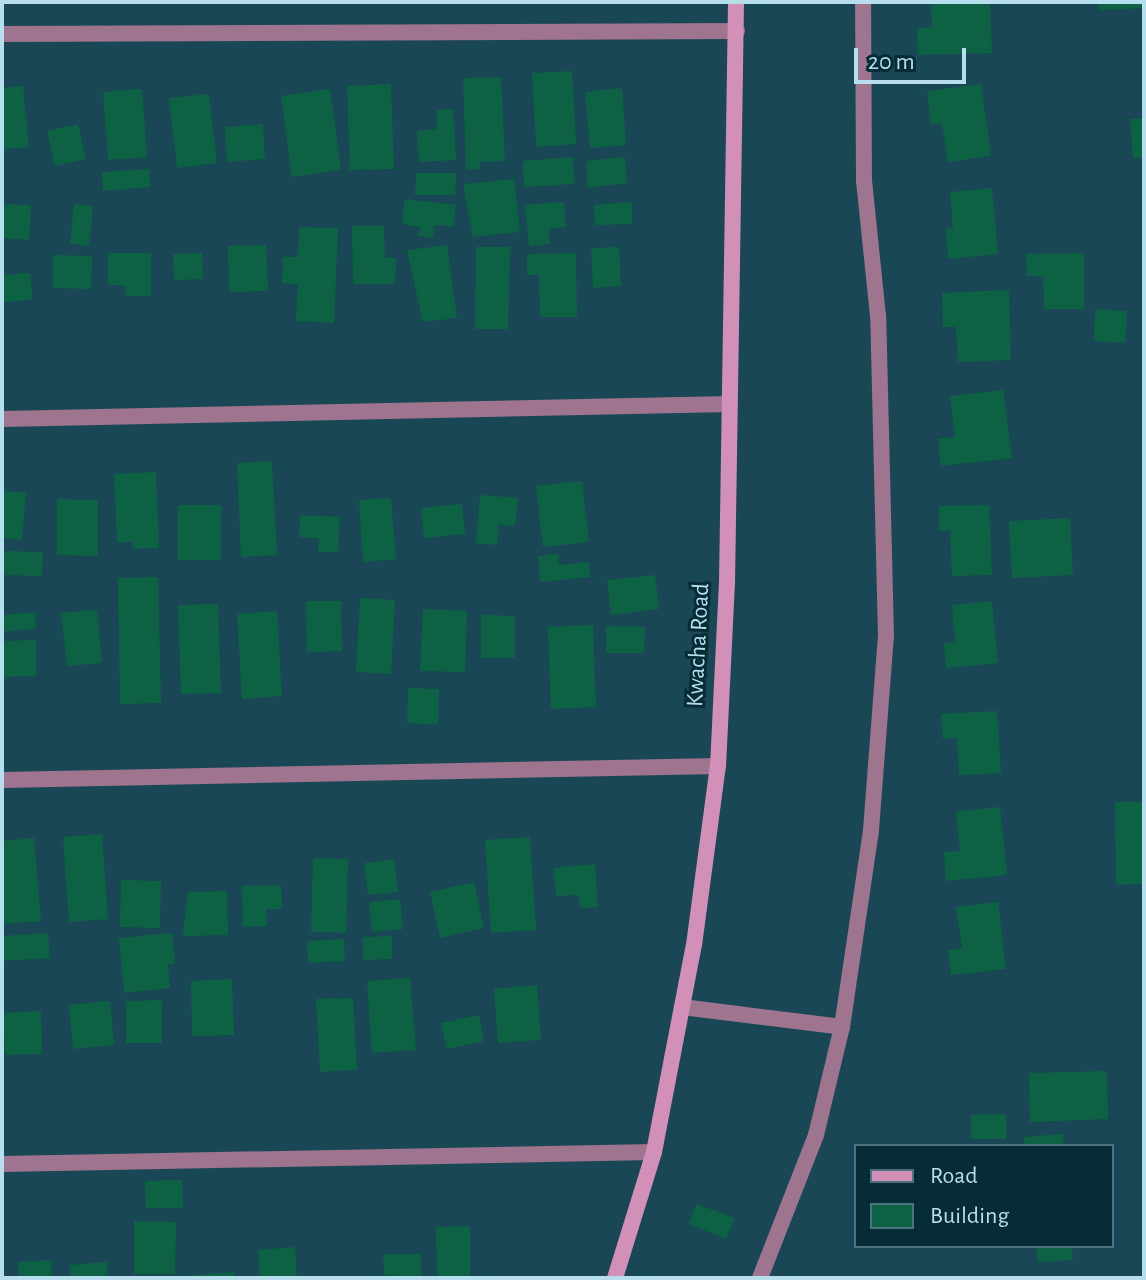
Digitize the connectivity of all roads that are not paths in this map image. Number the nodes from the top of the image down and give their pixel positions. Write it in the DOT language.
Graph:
graph roads {
  1 [pos="736,2"];
  2 [pos="863,2"];
  3 [pos="737,31"];
  4 [pos="2,34"];
  5 [pos="730,404"];
  6 [pos="2,419"];
  7 [pos="718,766"];
  8 [pos="2,780"];
  9 [pos="682,1007"];
  10 [pos="842,1027"];
  11 [pos="654,1152"];
  12 [pos="2,1164"];
  13 [pos="615,1278"];
  14 [pos="760,1278"];
  1 -- 3 [label="main road, Kwacha Road"];
  2 -- 10 [label="street"];
  3 -- 4 [label="street"];
  3 -- 5 [label="main road, Kwacha Road"];
  5 -- 6 [label="street"];
  5 -- 7 [label="main road, Kwacha Road"];
  7 -- 8 [label="street"];
  7 -- 9 [label="main road, Kwacha Road"];
  9 -- 10 [label="street"];
  9 -- 11 [label="main road, Kwacha Road"];
  10 -- 14 [label="street"];
  11 -- 12 [label="street"];
  11 -- 13 [label="main road, Kwacha Road"];
}
